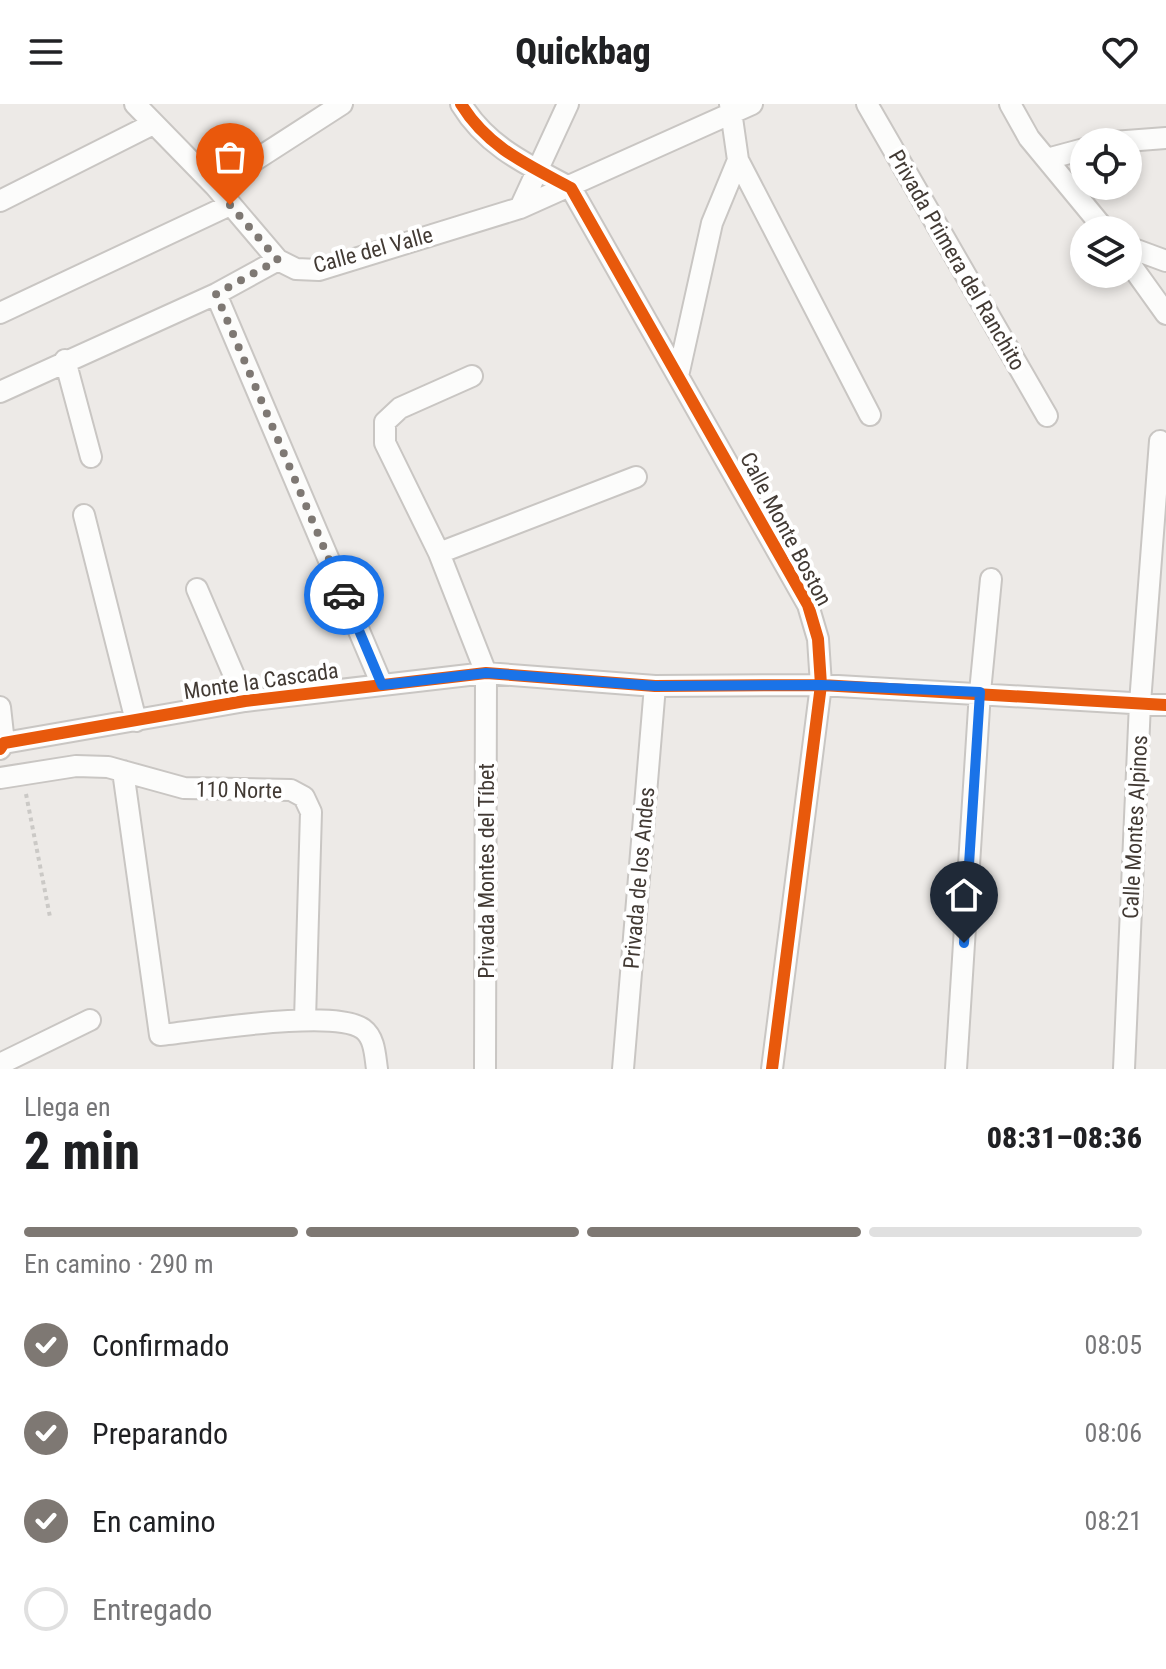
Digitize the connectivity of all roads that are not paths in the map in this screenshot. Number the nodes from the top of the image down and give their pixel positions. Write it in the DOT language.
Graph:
graph roads {
  1 [pos="342,104"];
  2 [pos="461,104"];
  3 [pos="568,104"];
  4 [pos="752,104"];
  5 [pos="867,104"];
  6 [pos="1010,104"];
  7 [pos="147,111"];
  8 [pos="729,111"];
  9 [pos="1166,138"];
  10 [pos="1142,140"];
  11 [pos="1070,153"];
  12 [pos="1047,159"];
  13 [pos="738,160"];
  14 [pos="535,169"];
  15 [pos="215,186"];
  16 [pos="571,188"];
  17 [pos="0,201"];
  18 [pos="230,205"];
  19 [pos="520,208"];
  20 [pos="1094,216"];
  21 [pos="1142,252"];
  22 [pos="278,260"];
  23 [pos="1166,261"];
  24 [pos="1142,281"];
  25 [pos="216,294"];
  26 [pos="0,313"];
  27 [pos="1166,314"];
  28 [pos="65,360"];
  29 [pos="472,376"];
  30 [pos="678,376"];
  31 [pos="0,392"];
  32 [pos="870,415"];
  33 [pos="1047,416"];
  34 [pos="1160,441"];
  35 [pos="91,457"];
  36 [pos="636,477"];
  37 [pos="84,515"];
  38 [pos="439,553"];
  39 [pos="991,579"];
  40 [pos="197,589"];
  41 [pos="486,673"];
  42 [pos="382,685"];
  43 [pos="821,685"];
  44 [pos="655,686"];
  45 [pos="980,692"];
  46 [pos="245,701"];
  47 [pos="1140,703"];
  48 [pos="1166,705"];
  49 [pos="0,707"];
  50 [pos="136,721"];
  51 [pos="53,735"];
  52 [pos="2,746"];
  53 [pos="76,766"];
  54 [pos="123,771"];
  55 [pos="0,778"];
  56 [pos="90,1020"];
  57 [pos="305,1020"];
  58 [pos="0,1064"];
  59 [pos="377,1069"];
  60 [pos="485,1069"];
  61 [pos="623,1069"];
  62 [pos="772,1069"];
  63 [pos="956,1069"];
  64 [pos="1124,1069"];
  1 -- 15 [label="street"];
  2 -- 14 [label="street"];
  3 -- 14 [label="street"];
  4 -- 8 [label="street, Calle del Valle"];
  5 -- 33 [label="street, Privada Primera del Ranchito"];
  6 -- 12 [label="street"];
  7 -- 15 [label="street"];
  7 -- 17 [label="street"];
  8 -- 13 [label="street"];
  8 -- 16 [label="street, Calle del Valle"];
  9 -- 10 [label="street"];
  11 -- 12 [label="street"];
  12 -- 20 [label="street"];
  13 -- 30 [label="street"];
  13 -- 32 [label="street"];
  14 -- 16 [label="street"];
  14 -- 19 [label="street"];
  15 -- 18 [label="street"];
  16 -- 19 [label="street, Calle del Valle"];
  16 -- 30 [label="street, Calle Monte Boston"];
  18 -- 22 [label="street"];
  18 -- 26 [label="street"];
  19 -- 22 [label="street, Calle del Valle"];
  21 -- 23 [label="street"];
  22 -- 25 [label="street"];
  24 -- 27 [label="street"];
  25 -- 28 [label="street"];
  25 -- 42 [label="street"];
  28 -- 31 [label="street"];
  28 -- 35 [label="street"];
  29 -- 38 [label="street"];
  30 -- 43 [label="street, Calle Monte Boston"];
  34 -- 47 [label="street, Calle Montes Alpinos"];
  36 -- 38 [label="street"];
  37 -- 50 [label="street"];
  38 -- 41 [label="street"];
  39 -- 45 [label="street"];
  40 -- 46 [label="street"];
  41 -- 42 [label="street, Monte la Cascada"];
  41 -- 44 [label="street, Monte la Cascada"];
  41 -- 60 [label="street, Privada Montes del Tíbet"];
  42 -- 46 [label="street, Monte la Cascada"];
  43 -- 44 [label="street, Monte la Cascada"];
  43 -- 45 [label="street, Monte la Cascada"];
  43 -- 62 [label="street, Calle Monte Boston"];
  44 -- 61 [label="street, Privada de los Andes"];
  45 -- 47 [label="street, Monte la Cascada"];
  45 -- 63 [label="street"];
  46 -- 50 [label="street, Monte la Cascada"];
  47 -- 48 [label="street, Monte la Cascada"];
  47 -- 64 [label="street, Calle Montes Alpinos"];
  49 -- 52 [label="street"];
  50 -- 51 [label="street, Monte la Cascada"];
  51 -- 52 [label="street, Monte la Cascada"];
  51 -- 53 [label="street"];
  53 -- 54 [label="street, 110 Norte"];
  53 -- 55 [label="street, 110 Norte"];
  54 -- 57 [label="street, 110 Norte"];
  54 -- 57 [label="street"];
  56 -- 58 [label="street"];
  57 -- 59 [label="street"];
}
